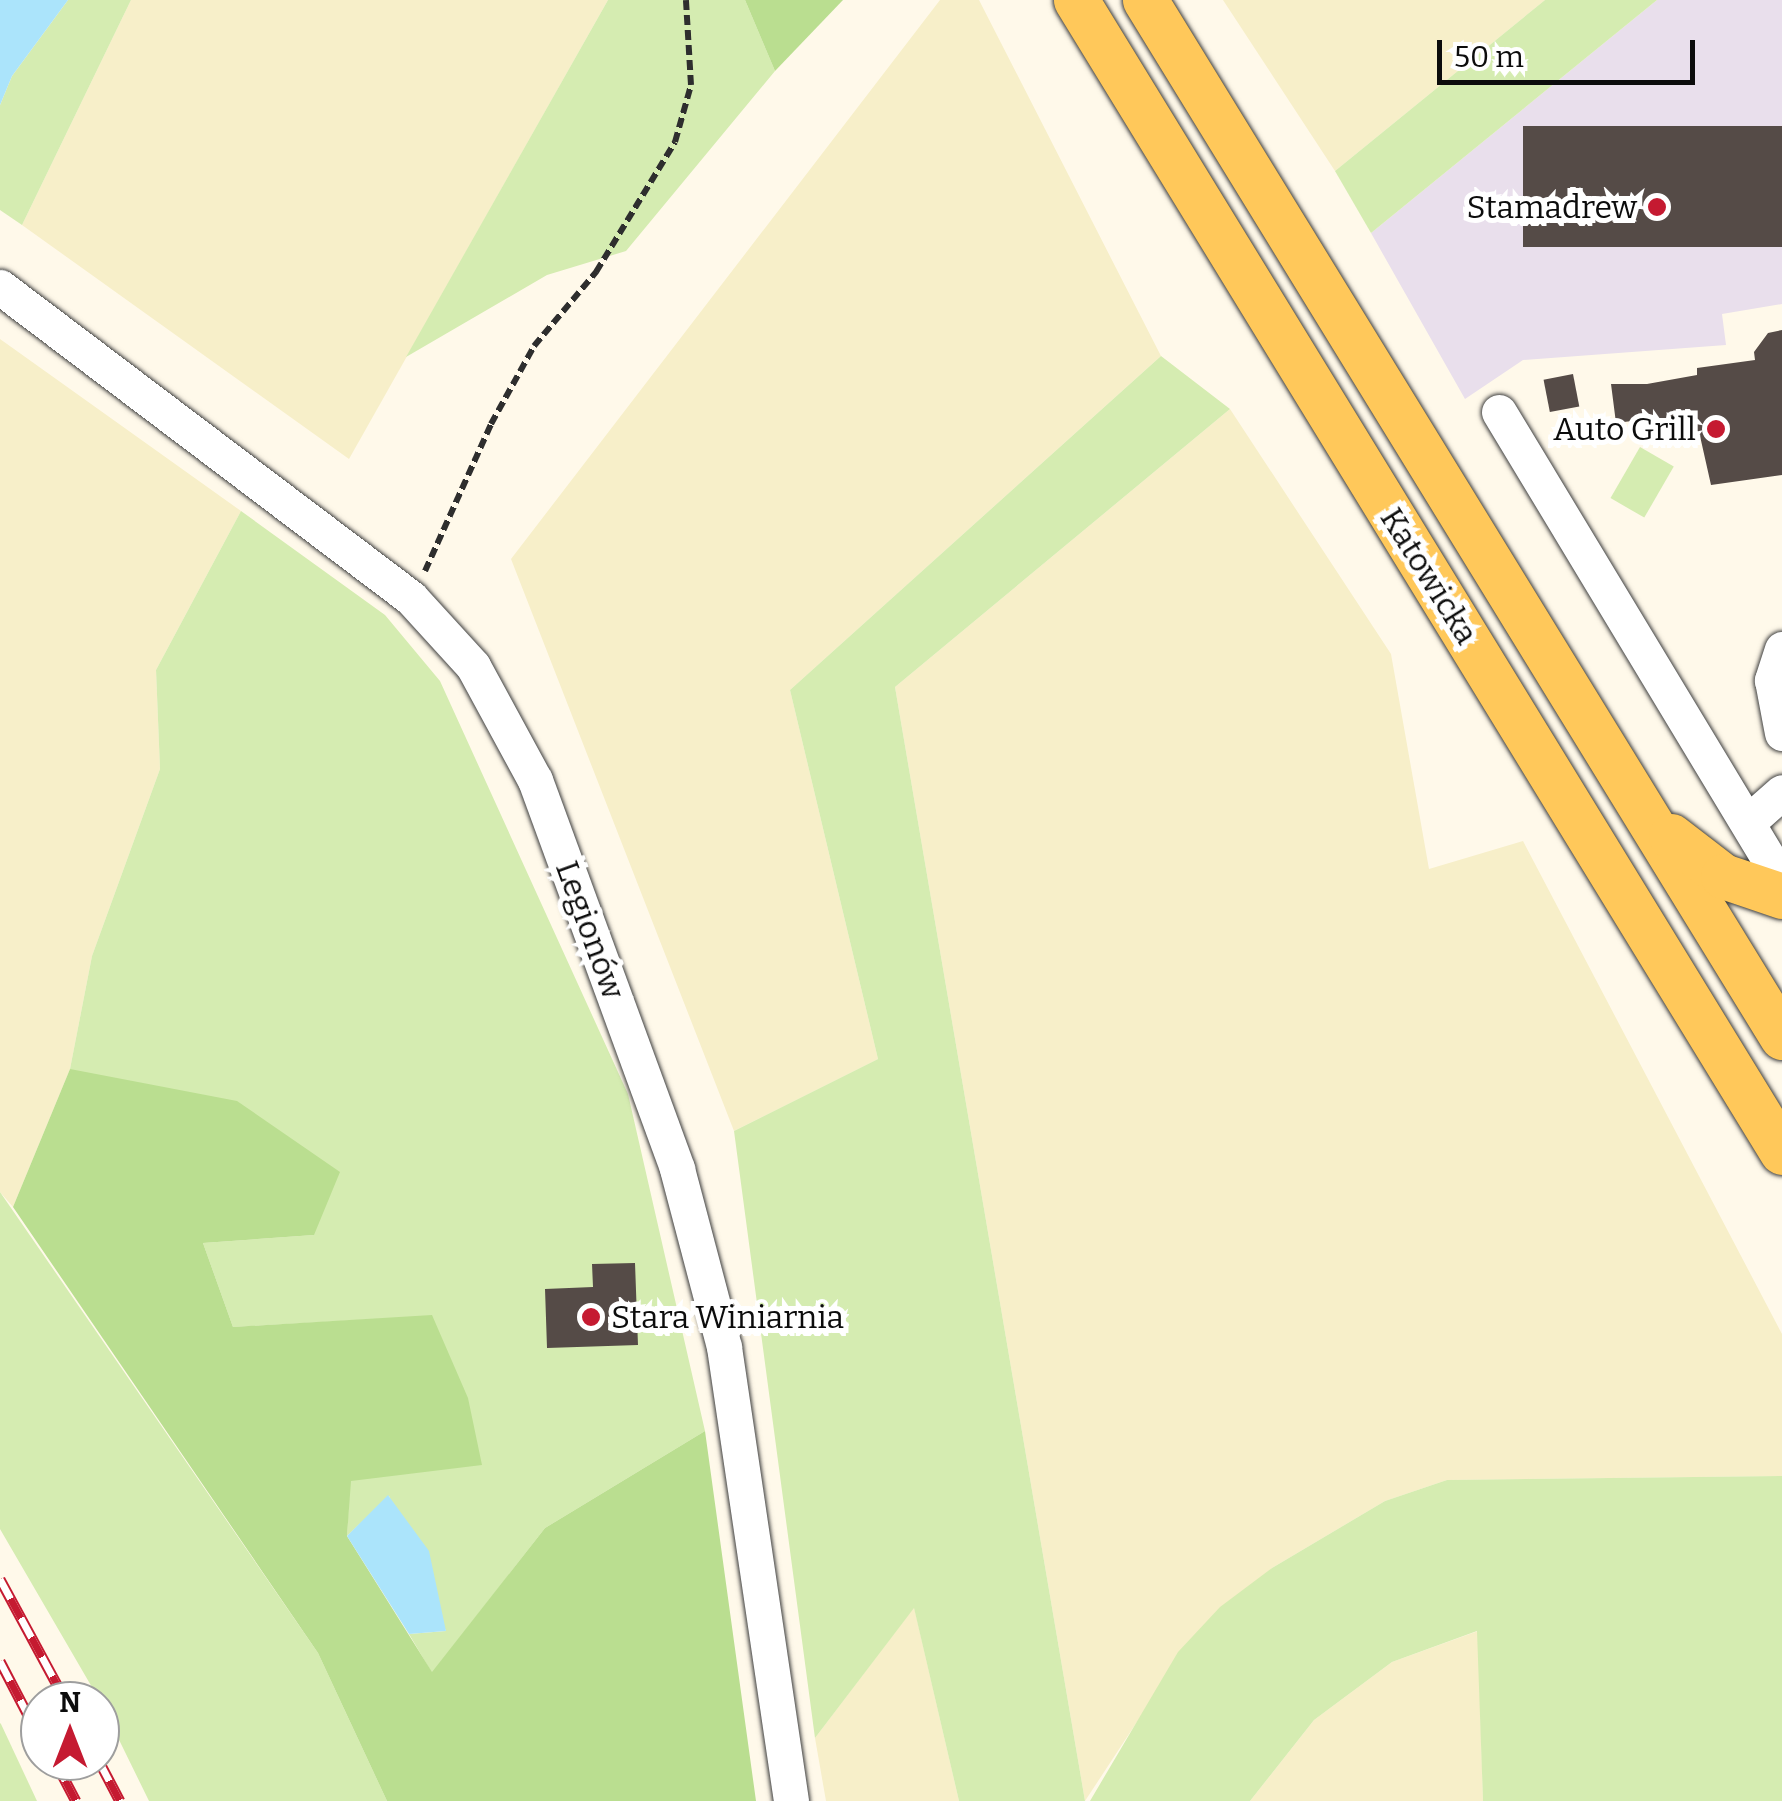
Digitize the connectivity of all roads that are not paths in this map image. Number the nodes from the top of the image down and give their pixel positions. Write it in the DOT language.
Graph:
graph roads {
  1 [pos="1076,0"];
  2 [pos="1145,0"];
  3 [pos="0,287"];
  4 [pos="1499,412"];
  5 [pos="1782,649"];
  6 [pos="1782,733"];
  7 [pos="1782,792"];
  8 [pos="1650,819"];
  9 [pos="1748,822"];
  10 [pos="1782,881"];
  11 [pos="1782,896"];
  12 [pos="1782,1038"];
  13 [pos="1782,1152"];
  14 [pos="791,1801"];
  1 -- 13 [label="main road, Katowicka"];
  2 -- 8 [label="main road, Katowicka"];
  3 -- 14 [label="street, Legionów"];
  4 -- 9 [label="street"];
  5 -- 6 [label="street"];
  7 -- 9 [label="street"];
  8 -- 11 [label="main road"];
  8 -- 12 [label="main road, Katowicka"];
  9 -- 10 [label="street"];
}
